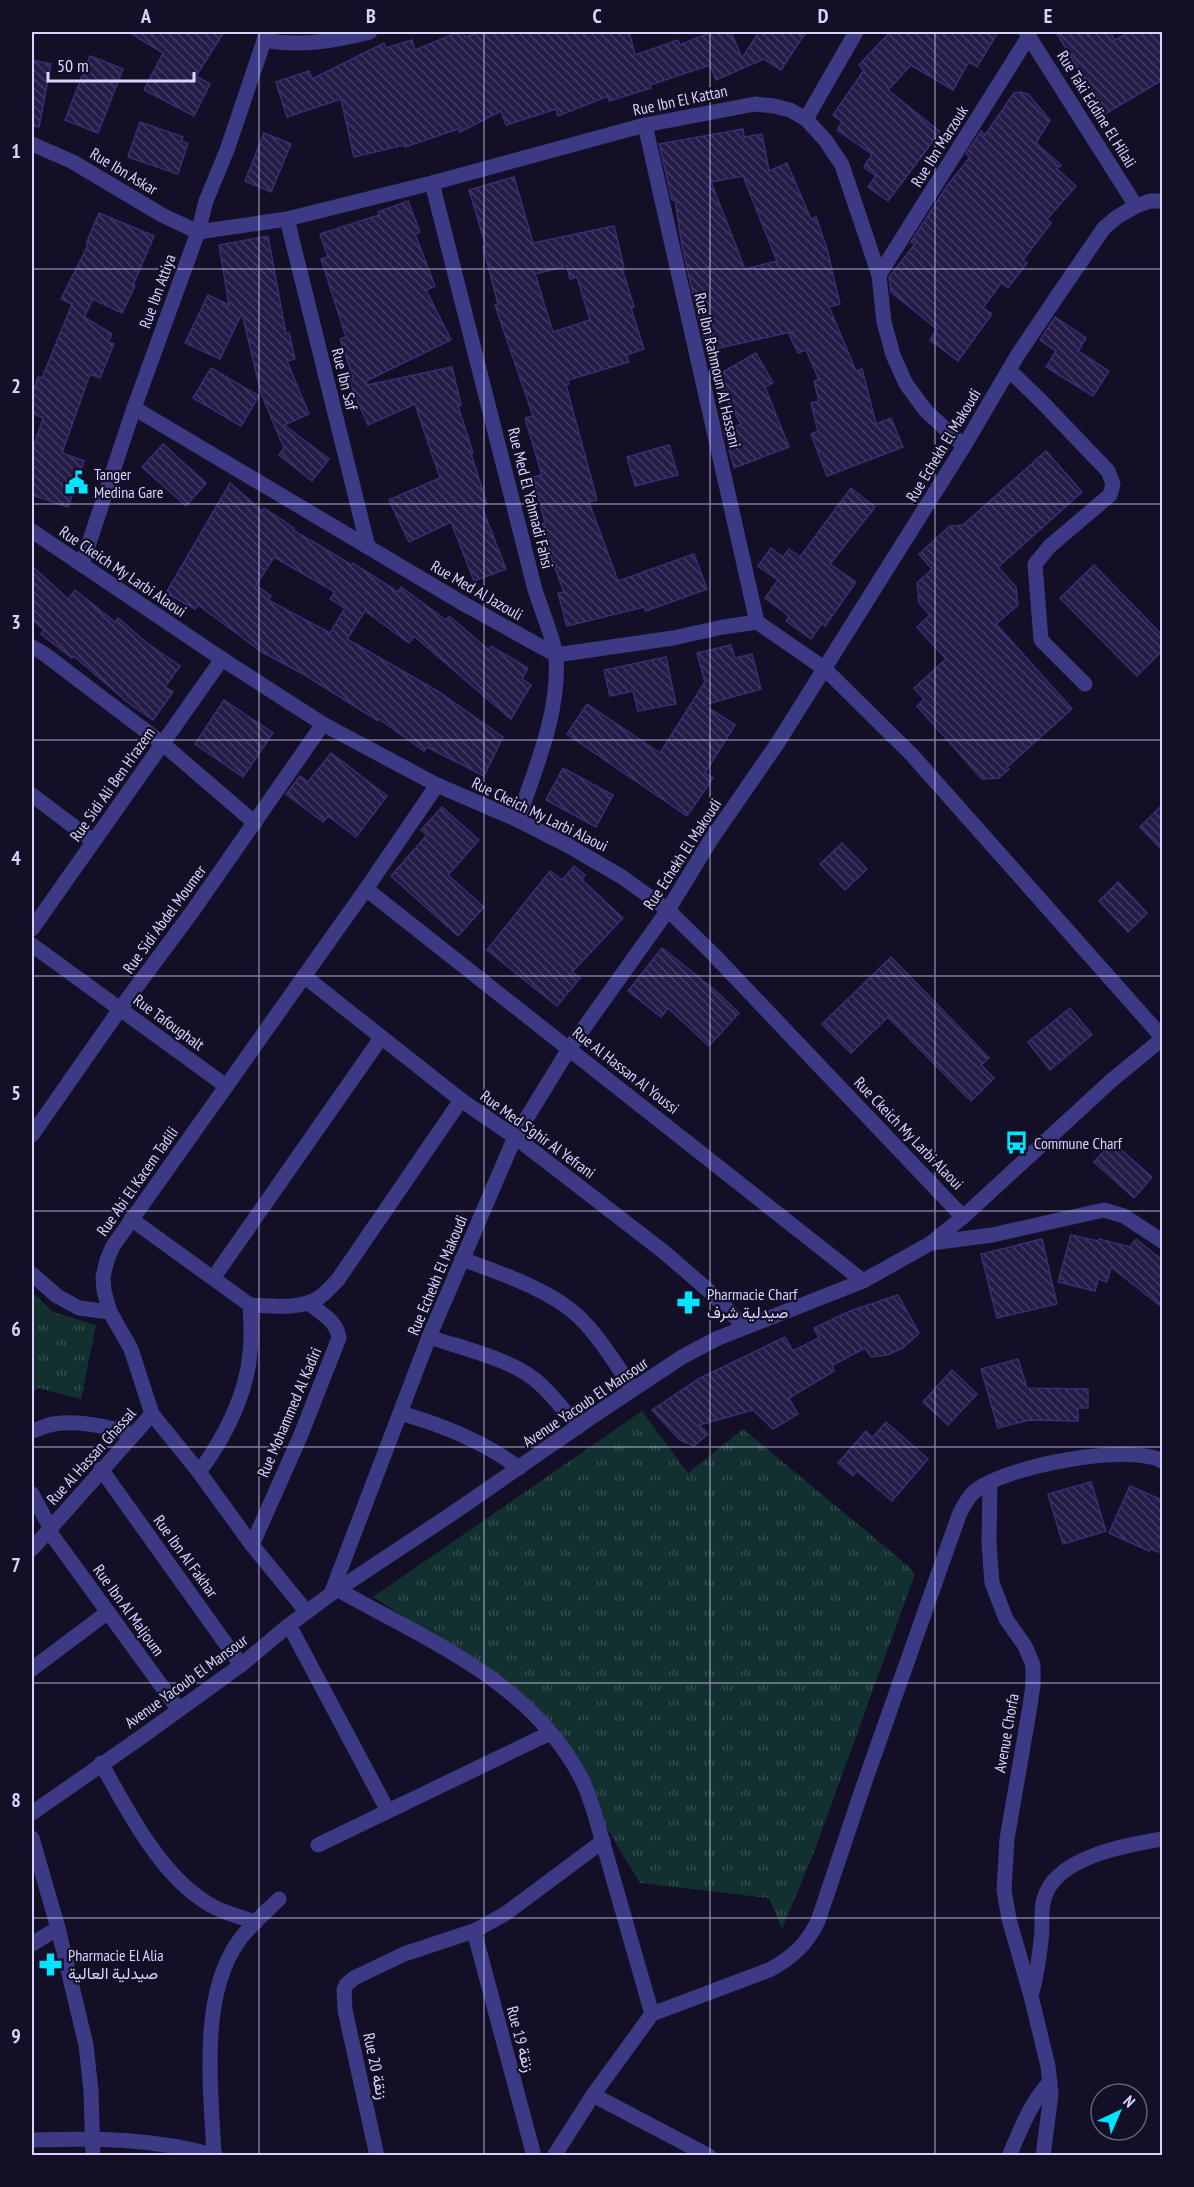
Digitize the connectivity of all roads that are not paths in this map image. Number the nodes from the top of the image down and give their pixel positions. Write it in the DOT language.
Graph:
graph roads {
  1 [pos="370,32"];
  2 [pos="856,32"];
  3 [pos="1028,34"];
  4 [pos="265,36"];
  5 [pos="806,119"];
  6 [pos="645,125"];
  7 [pos="32,144"];
  8 [pos="432,183"];
  9 [pos="1162,201"];
  10 [pos="1136,206"];
  11 [pos="287,219"];
  12 [pos="198,231"];
  13 [pos="879,274"];
  14 [pos="1009,370"];
  15 [pos="134,408"];
  16 [pos="964,446"];
  17 [pos="32,531"];
  18 [pos="368,547"];
  19 [pos="82,564"];
  20 [pos="757,622"];
  21 [pos="32,647"];
  22 [pos="556,655"];
  23 [pos="222,658"];
  24 [pos="825,669"];
  25 [pos="1085,684"];
  26 [pos="323,724"];
  27 [pos="163,744"];
  28 [pos="437,785"];
  29 [pos="32,795"];
  30 [pos="518,820"];
  31 [pos="255,823"];
  32 [pos="93,842"];
  33 [pos="366,888"];
  34 [pos="668,910"];
  35 [pos="32,929"];
  36 [pos="32,945"];
  37 [pos="304,976"];
  38 [pos="120,1009"];
  39 [pos="381,1038"];
  40 [pos="1162,1038"];
  41 [pos="569,1048"];
  42 [pos="226,1086"];
  43 [pos="461,1100"];
  44 [pos="32,1135"];
  45 [pos="515,1137"];
  46 [pos="963,1216"];
  47 [pos="131,1219"];
  48 [pos="1162,1241"];
  49 [pos="931,1243"];
  50 [pos="462,1259"];
  51 [pos="32,1274"];
  52 [pos="214,1277"];
  53 [pos="863,1281"];
  54 [pos="308,1303"];
  55 [pos="250,1305"];
  56 [pos="110,1312"];
  57 [pos="745,1327"];
  58 [pos="429,1337"];
  59 [pos="633,1389"];
  60 [pos="400,1413"];
  61 [pos="152,1414"];
  62 [pos="578,1427"];
  63 [pos="32,1431"];
  64 [pos="133,1434"];
  65 [pos="1161,1457"];
  66 [pos="519,1468"];
  67 [pos="101,1469"];
  68 [pos="199,1472"];
  69 [pos="990,1482"];
  70 [pos="32,1494"];
  71 [pos="50,1530"];
  72 [pos="252,1545"];
  73 [pos="32,1549"];
  74 [pos="334,1592"];
  75 [pos="306,1611"];
  76 [pos="108,1612"];
  77 [pos="289,1625"];
  78 [pos="241,1665"];
  79 [pos="32,1669"];
  80 [pos="179,1710"];
  81 [pos="550,1733"];
  82 [pos="101,1763"];
  83 [pos="388,1811"];
  84 [pos="32,1813"];
  85 [pos="32,1838"];
  86 [pos="1162,1839"];
  87 [pos="603,1841"];
  88 [pos="318,1845"];
  89 [pos="279,1899"];
  90 [pos="256,1922"];
  91 [pos="58,1928"];
  92 [pos="474,1931"];
  93 [pos="32,1944"];
  94 [pos="1031,1996"];
  95 [pos="652,2014"];
  96 [pos="1050,2082"];
  97 [pos="594,2095"];
  98 [pos="93,2138"];
  99 [pos="32,2140"];
  100 [pos="215,2155"];
  101 [pos="93,2156"];
  102 [pos="377,2156"];
  103 [pos="534,2156"];
  104 [pos="554,2156"];
  105 [pos="709,2156"];
  106 [pos="1010,2156"];
  107 [pos="1043,2156"];
  1 -- 4 [label="street"];
  2 -- 5 [label="street"];
  3 -- 10 [label="street, Rue Taki Eddine El Hilali"];
  3 -- 13 [label="street, Rue Ibn Marzouk"];
  4 -- 12 [label="street, Rue Ibn Attiya"];
  5 -- 6 [label="street, Rue Ibn El Kattan"];
  5 -- 13 [label="street, Rue Ibn El Kattan"];
  6 -- 8 [label="street, Rue Ibn El Kattan"];
  6 -- 20 [label="street, Rue Ibn Rahmoun Al Hassani"];
  7 -- 12 [label="street, Rue Ibn Askar"];
  8 -- 11 [label="street, Rue Ibn El Kattan"];
  8 -- 22 [label="street, Rue Med El Yahmadi Fahsi"];
  9 -- 10 [label="street, Rue Echekh El Makoudi"];
  10 -- 14 [label="street, Rue Echekh El Makoudi"];
  11 -- 12 [label="street, Rue Ibn El Kattan"];
  11 -- 18 [label="street, Rue Ibn Saf"];
  12 -- 15 [label="street, Rue Ibn Attiya"];
  13 -- 16 [label="street, Rue Ibn El Kattan"];
  14 -- 16 [label="street, Rue Echekh El Makoudi"];
  14 -- 25 [label="street"];
  15 -- 18 [label="street, Rue Med Al Jazouli"];
  15 -- 19 [label="street, Rue Ibn Attiya"];
  16 -- 24 [label="street, Rue Echekh El Makoudi"];
  17 -- 19 [label="street, Rue Ckeich My Larbi Alaoui"];
  18 -- 22 [label="street, Rue Med Al Jazouli"];
  19 -- 23 [label="street, Rue Ckeich My Larbi Alaoui"];
  20 -- 22 [label="street"];
  20 -- 24 [label="street"];
  21 -- 27 [label="street"];
  22 -- 30 [label="street, Rue Med El Yahmadi Fahsi"];
  23 -- 26 [label="street, Rue Ckeich My Larbi Alaoui"];
  23 -- 27 [label="street, Rue Sidi Ali Ben H'razem"];
  24 -- 34 [label="street, Rue Echekh El Makoudi"];
  24 -- 40 [label="street"];
  26 -- 28 [label="street, Rue Ckeich My Larbi Alaoui"];
  26 -- 31 [label="street, Rue Sidi Abdel Moumer"];
  27 -- 31 [label="street"];
  27 -- 32 [label="street, Rue Sidi Ali Ben H'razem"];
  28 -- 30 [label="street, Rue Ckeich My Larbi Alaoui"];
  28 -- 33 [label="street, Rue Abi El Kacem Tadili"];
  29 -- 32 [label="street"];
  30 -- 34 [label="street, Rue Ckeich My Larbi Alaoui"];
  31 -- 38 [label="street, Rue Sidi Abdel Moumer"];
  32 -- 35 [label="street, Rue Sidi Ali Ben H'razem"];
  33 -- 37 [label="street, Rue Abi El Kacem Tadili"];
  33 -- 41 [label="street, Rue Al Hassan Al Youssi"];
  34 -- 41 [label="street, Rue Echekh El Makoudi"];
  34 -- 46 [label="street, Rue Ckeich My Larbi Alaoui"];
  36 -- 38 [label="street, Rue Tafoughalt"];
  37 -- 39 [label="street, Rue Med S'ghir Al Yefrani"];
  37 -- 42 [label="street, Rue Abi El Kacem Tadili"];
  38 -- 42 [label="street, Rue Tafoughalt"];
  38 -- 44 [label="street, Rue Sidi Abdel Moumer"];
  39 -- 43 [label="street, Rue Med S'ghir Al Yefrani"];
  39 -- 52 [label="street"];
  40 -- 46 [label="street, Avenue Yacoub El Mansour"];
  41 -- 45 [label="street, Rue Echekh El Makoudi"];
  41 -- 53 [label="street, Rue Al Hassan Al Youssi"];
  42 -- 47 [label="street, Rue Abi El Kacem Tadili"];
  43 -- 45 [label="street, Rue Med S'ghir Al Yefrani"];
  43 -- 54 [label="street"];
  45 -- 50 [label="street, Rue Echekh El Makoudi"];
  45 -- 57 [label="street, Rue Med S'ghir Al Yefrani"];
  46 -- 49 [label="street, Avenue Yacoub El Mansour"];
  47 -- 52 [label="street"];
  47 -- 56 [label="street, Rue Abi El Kacem Tadili"];
  48 -- 49 [label="street"];
  49 -- 53 [label="street, Avenue Yacoub El Mansour"];
  50 -- 58 [label="street, Rue Echekh El Makoudi"];
  50 -- 59 [label="street"];
  51 -- 56 [label="street"];
  52 -- 55 [label="street"];
  53 -- 57 [label="street, Avenue Yacoub El Mansour"];
  54 -- 55 [label="street"];
  54 -- 72 [label="street, Rue Mohammed Al Kadiri"];
  55 -- 68 [label="street"];
  56 -- 61 [label="street, Rue Abi El Kacem Tadili"];
  57 -- 59 [label="street, Avenue Yacoub El Mansour"];
  58 -- 60 [label="street, Rue Echekh El Makoudi"];
  58 -- 62 [label="street"];
  59 -- 62 [label="street, Avenue Yacoub El Mansour"];
  60 -- 66 [label="street"];
  60 -- 74 [label="street, Rue Echekh El Makoudi"];
  61 -- 64 [label="street, Rue Al Hassan Ghassal"];
  61 -- 68 [label="street, Rue Abi El Kacem Tadili"];
  62 -- 66 [label="street, Avenue Yacoub El Mansour"];
  63 -- 64 [label="street"];
  64 -- 67 [label="street, Rue Al Hassan Ghassal"];
  65 -- 69 [label="street"];
  66 -- 74 [label="street, Avenue Yacoub El Mansour"];
  67 -- 71 [label="street, Rue Al Hassan Ghassal"];
  67 -- 78 [label="street, Rue Ibn Al Fakhar"];
  68 -- 72 [label="street, Rue Abi El Kacem Tadili"];
  69 -- 94 [label="street, Avenue Chorfa"];
  69 -- 95 [label="street"];
  70 -- 71 [label="street, Rue Ibn Al Maljoum"];
  71 -- 73 [label="street, Rue Al Hassan Ghassal"];
  71 -- 76 [label="street, Rue Ibn Al Maljoum"];
  72 -- 75 [label="street, Rue Abi El Kacem Tadili"];
  74 -- 75 [label="street, Avenue Yacoub El Mansour"];
  74 -- 81 [label="street"];
  75 -- 77 [label="street, Avenue Yacoub El Mansour"];
  76 -- 79 [label="street"];
  76 -- 80 [label="street, Rue Ibn Al Maljoum"];
  77 -- 78 [label="street, Avenue Yacoub El Mansour"];
  77 -- 83 [label="street"];
  78 -- 80 [label="street, Avenue Yacoub El Mansour"];
  80 -- 82 [label="street, Avenue Yacoub El Mansour"];
  81 -- 83 [label="street"];
  81 -- 87 [label="street"];
  82 -- 84 [label="street, Avenue Yacoub El Mansour"];
  82 -- 90 [label="street"];
  83 -- 88 [label="street"];
  85 -- 91 [label="street"];
  86 -- 94 [label="street"];
  87 -- 92 [label="street"];
  87 -- 95 [label="street"];
  89 -- 90 [label="street"];
  90 -- 100 [label="street"];
  91 -- 93 [label="street"];
  91 -- 98 [label="street"];
  92 -- 102 [label="street, Rue 20 زنقة"];
  92 -- 103 [label="street, Rue 19 زنقة"];
  94 -- 96 [label="street, Avenue Chorfa"];
  95 -- 97 [label="street"];
  96 -- 106 [label="street"];
  96 -- 107 [label="street, Avenue Chorfa"];
  97 -- 104 [label="street"];
  97 -- 105 [label="street"];
  98 -- 99 [label="street"];
  98 -- 100 [label="street"];
  98 -- 101 [label="street"];
}
